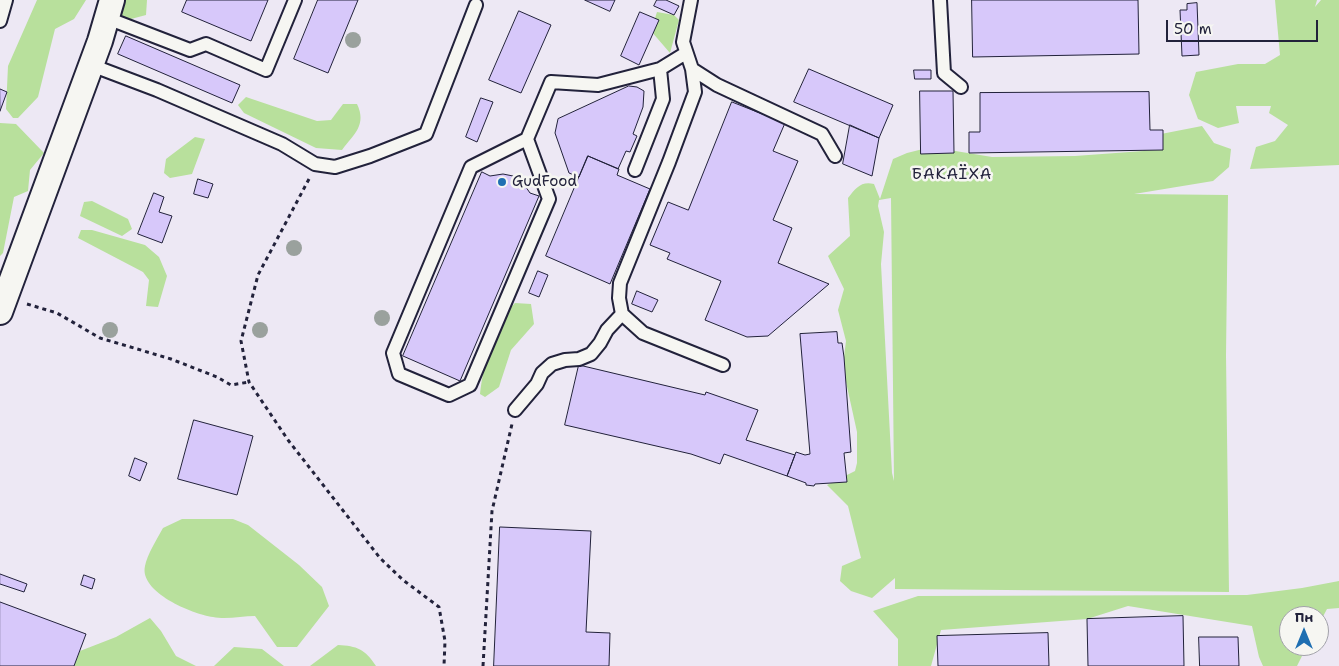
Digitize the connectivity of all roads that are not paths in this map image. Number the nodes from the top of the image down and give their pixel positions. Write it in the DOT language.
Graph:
graph roads {
  1 [pos="6,0"];
  2 [pos="295,0"];
  3 [pos="690,0"];
  4 [pos="940,0"];
  5 [pos="476,4"];
  6 [pos="109,9"];
  7 [pos="0,21"];
  8 [pos="686,53"];
  9 [pos="91,65"];
  10 [pos="660,69"];
  11 [pos="692,69"];
  12 [pos="962,87"];
  13 [pos="527,139"];
  14 [pos="835,156"];
  15 [pos="635,170"];
  16 [pos="3,304"];
  17 [pos="622,314"];
  18 [pos="723,365"];
  19 [pos="515,410"];
  1 -- 7 [label="lane"];
  2 -- 6 [label="lane"];
  3 -- 8 [label="lane"];
  4 -- 12 [label="lane"];
  5 -- 9 [label="lane"];
  6 -- 9 [label="street"];
  8 -- 10 [label="lane"];
  8 -- 11 [label="lane"];
  9 -- 16 [label="street"];
  10 -- 13 [label="lane"];
  10 -- 15 [label="lane"];
  11 -- 14 [label="lane"];
  11 -- 17 [label="lane"];
  13 -- 13 [label="lane"];
  17 -- 18 [label="lane"];
  17 -- 19 [label="lane"];
}
